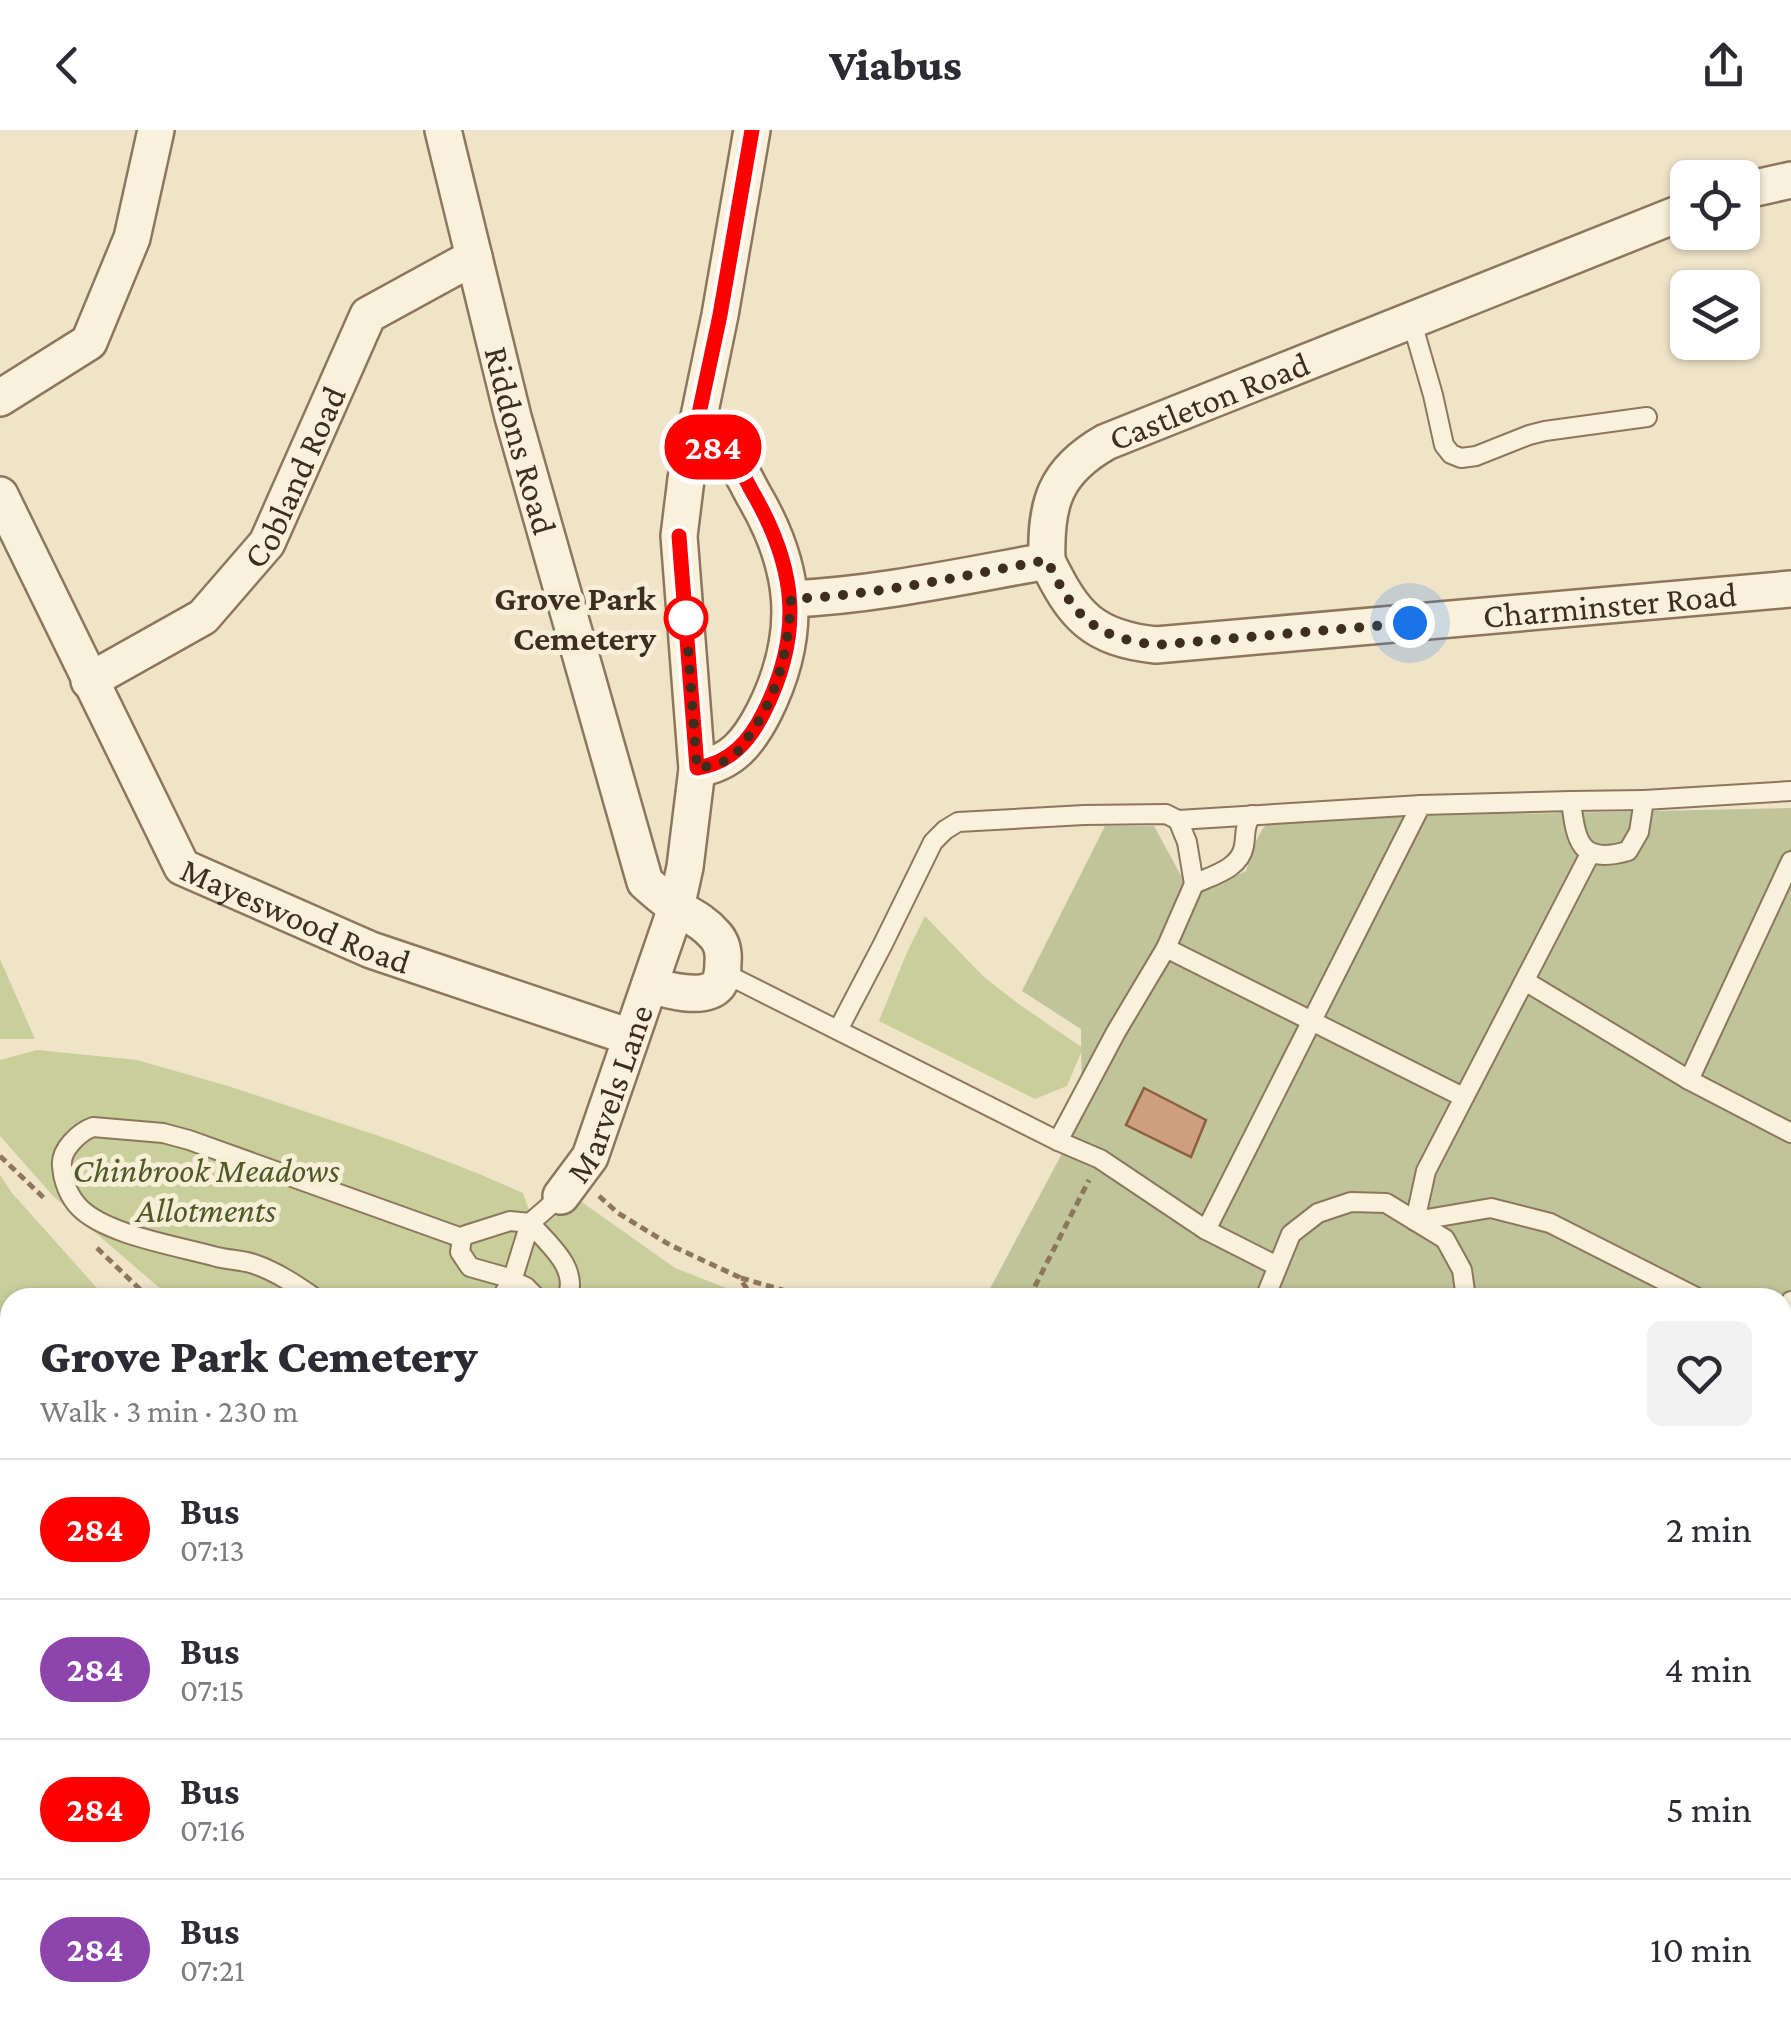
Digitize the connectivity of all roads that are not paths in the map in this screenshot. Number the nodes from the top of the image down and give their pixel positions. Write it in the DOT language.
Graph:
graph roads {
  1 [pos="156,130"];
  2 [pos="443,130"];
  3 [pos="752,130"];
  4 [pos="1791,180"];
  5 [pos="1760,187"];
  6 [pos="1670,217"];
  7 [pos="474,257"];
  8 [pos="1411,319"];
  9 [pos="0,398"];
  10 [pos="1648,418"];
  11 [pos="694,437"];
  12 [pos="0,496"];
  13 [pos="1047,560"];
  14 [pos="1791,589"];
  15 [pos="791,599"];
  16 [pos="89,681"];
  17 [pos="697,768"];
  18 [pos="1791,791"];
  19 [pos="1644,800"];
  20 [pos="1571,801"];
  21 [pos="1421,805"];
  22 [pos="1252,815"];
  23 [pos="1178,820"];
  24 [pos="1590,854"];
  25 [pos="1791,862"];
  26 [pos="1194,884"];
  27 [pos="676,908"];
  28 [pos="1166,948"];
  29 [pos="722,972"];
  30 [pos="1524,981"];
  31 [pos="650,984"];
  32 [pos="1312,1020"];
  33 [pos="838,1030"];
  34 [pos="630,1038"];
  35 [pos="1689,1080"];
  36 [pos="1463,1097"];
  37 [pos="1791,1133"];
  38 [pos="1058,1141"];
  39 [pos="569,1187"];
  40 [pos="1415,1221"];
  41 [pos="530,1223"];
  42 [pos="1206,1230"];
  43 [pos="462,1238"];
  44 [pos="1277,1266"];
  45 [pos="301,1288"];
  46 [pos="506,1288"];
  47 [pos="508,1288"];
  48 [pos="573,1288"];
  49 [pos="1269,1288"];
  50 [pos="1465,1288"];
  51 [pos="1678,1288"];
  1 -- 9 [label="street"];
  2 -- 7 [label="street, Riddons Road"];
  3 -- 11 [label="street, Marvels Lane"];
  4 -- 5 [label="street"];
  6 -- 8 [label="street, Castleton Road"];
  7 -- 16 [label="street, Cobland Road"];
  7 -- 27 [label="street, Riddons Road"];
  8 -- 10 [label="lane"];
  8 -- 13 [label="street, Castleton Road"];
  11 -- 15 [label="street"];
  11 -- 17 [label="street, Marvels Lane"];
  12 -- 16 [label="street, Mayeswood Road"];
  13 -- 14 [label="street, Charminster Road"];
  13 -- 15 [label="street"];
  15 -- 17 [label="street"];
  16 -- 34 [label="street, Mayeswood Road"];
  17 -- 27 [label="street, Marvels Lane"];
  18 -- 19 [label="lane"];
  19 -- 20 [label="lane"];
  19 -- 24 [label="lane"];
  20 -- 21 [label="lane"];
  20 -- 24 [label="lane"];
  21 -- 22 [label="lane"];
  21 -- 32 [label="lane"];
  22 -- 23 [label="lane"];
  22 -- 26 [label="lane"];
  23 -- 26 [label="lane"];
  23 -- 33 [label="lane"];
  24 -- 30 [label="lane"];
  25 -- 35 [label="lane"];
  26 -- 28 [label="lane"];
  27 -- 29 [label="street"];
  27 -- 31 [label="street, Marvels Lane"];
  28 -- 32 [label="lane"];
  28 -- 38 [label="lane"];
  29 -- 31 [label="street, Marvels Lane"];
  29 -- 33 [label="lane"];
  30 -- 35 [label="lane"];
  30 -- 36 [label="lane"];
  31 -- 34 [label="street, Marvels Lane"];
  32 -- 36 [label="lane"];
  32 -- 42 [label="lane"];
  33 -- 38 [label="lane"];
  34 -- 39 [label="street, Marvels Lane"];
  35 -- 37 [label="lane"];
  36 -- 40 [label="lane"];
  38 -- 42 [label="lane"];
  39 -- 41 [label="lane"];
  40 -- 44 [label="lane"];
  40 -- 50 [label="lane"];
  40 -- 51 [label="lane"];
  41 -- 43 [label="lane"];
  41 -- 47 [label="lane"];
  41 -- 48 [label="lane"];
  42 -- 44 [label="lane"];
  43 -- 45 [label="lane"];
  43 -- 46 [label="lane"];
  44 -- 49 [label="lane"];
}
